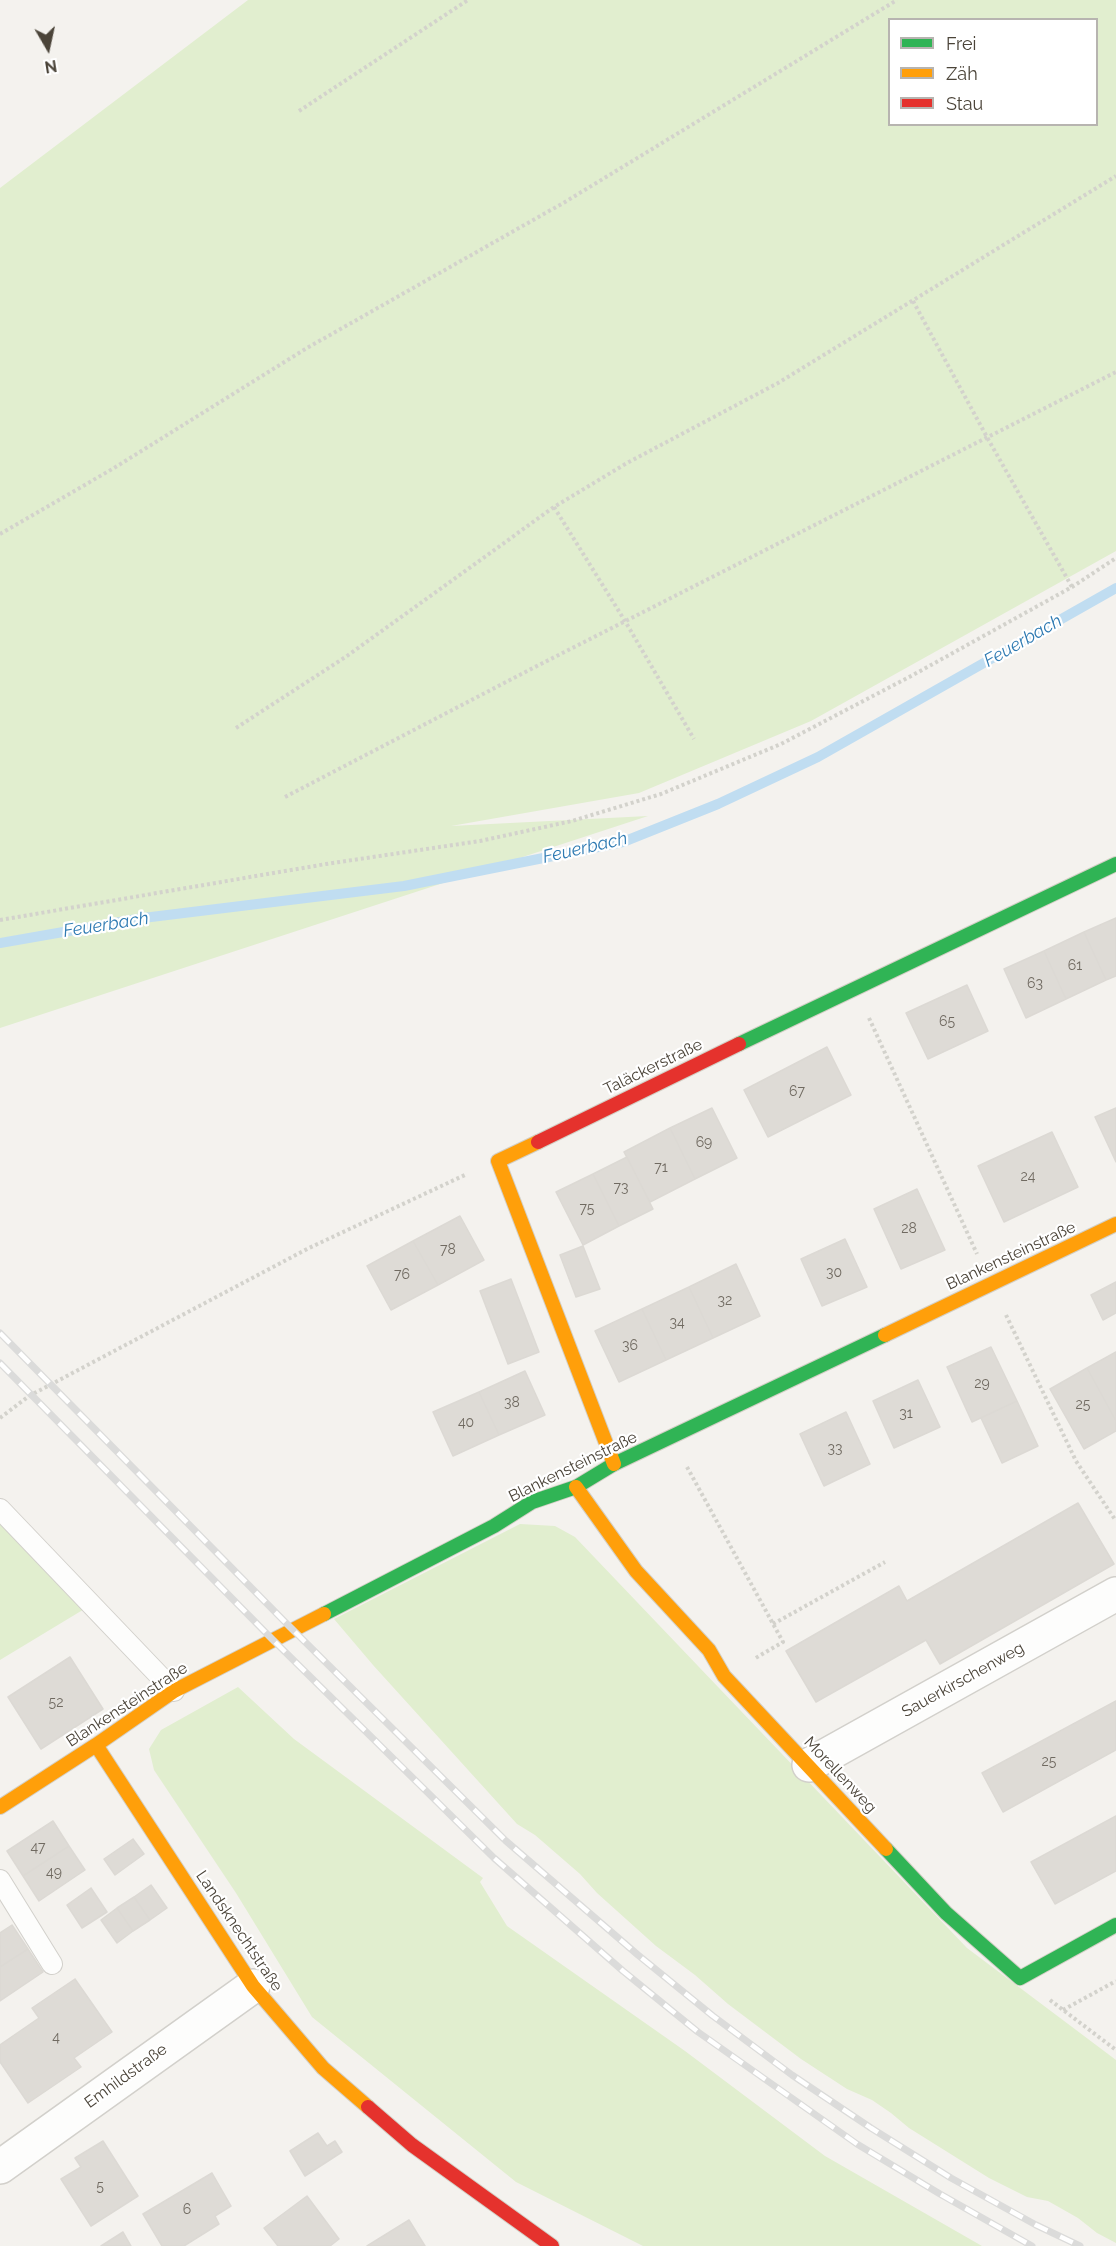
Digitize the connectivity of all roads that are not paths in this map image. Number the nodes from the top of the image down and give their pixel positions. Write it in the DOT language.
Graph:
graph roads {
  1 [pos="1116,864"];
  2 [pos="1116,1224"];
  3 [pos="614,1464"];
  4 [pos="576,1487"];
  5 [pos="0,1509"];
  6 [pos="1116,1594"];
  7 [pos="174,1690"];
  8 [pos="96,1745"];
  9 [pos="810,1765"];
  10 [pos="0,1807"];
  11 [pos="0,1880"];
  12 [pos="1116,1925"];
  13 [pos="52,1964"];
  14 [pos="253,1986"];
  15 [pos="0,2167"];
  16 [pos="552,2246"];
  1 -- 3 [label="street, Taläckerstraße"];
  2 -- 3 [label="street, Blankensteinstraße"];
  3 -- 4 [label="street, Blankensteinstraße"];
  4 -- 7 [label="street, Blankensteinstraße"];
  4 -- 9 [label="street, Morellenweg"];
  5 -- 7 [label="lane"];
  6 -- 9 [label="street, Sauerkirschenweg"];
  7 -- 8 [label="street, Blankensteinstraße"];
  8 -- 10 [label="street, Blankensteinstraße"];
  8 -- 14 [label="street, Landsknechtstraße"];
  9 -- 12 [label="street, Morellenweg"];
  11 -- 13 [label="lane"];
  14 -- 15 [label="street, Emhildstraße"];
  14 -- 16 [label="street, Landsknechtstraße"];
}
